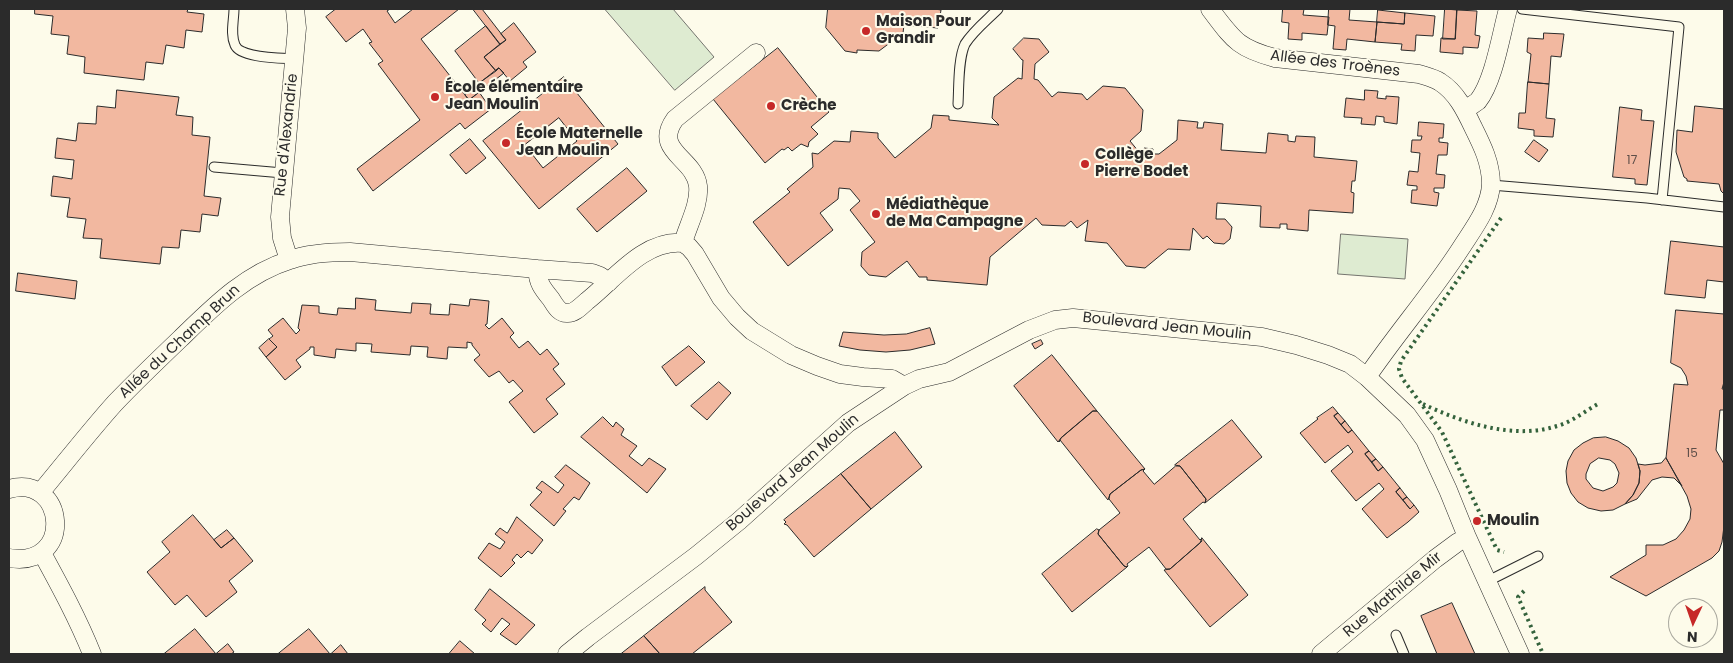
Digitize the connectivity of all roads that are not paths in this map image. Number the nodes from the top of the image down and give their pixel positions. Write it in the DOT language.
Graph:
graph roads {
  1 [pos="234,9"];
  2 [pos="295,9"];
  3 [pos="998,9"];
  4 [pos="1210,9"];
  5 [pos="1508,9"];
  6 [pos="1522,9"];
  7 [pos="1567,12"];
  8 [pos="756,53"];
  9 [pos="295,59"];
  10 [pos="958,104"];
  11 [pos="1465,110"];
  12 [pos="214,167"];
  13 [pos="283,173"];
  14 [pos="1491,185"];
  15 [pos="1662,200"];
  16 [pos="1724,207"];
  17 [pos="683,243"];
  18 [pos="289,260"];
  19 [pos="537,269"];
  20 [pos="609,282"];
  21 [pos="1367,376"];
  22 [pos="904,386"];
  23 [pos="9,489"];
  24 [pos="40,493"];
  25 [pos="1467,537"];
  26 [pos="42,553"];
  27 [pos="1538,556"];
  28 [pos="9,558"];
  29 [pos="1488,581"];
  30 [pos="1396,635"];
  31 [pos="92,654"];
  32 [pos="567,654"];
  33 [pos="1321,654"];
  34 [pos="1404,654"];
  35 [pos="1520,654"];
  1 -- 9 [label="lane"];
  2 -- 9 [label="street, Rue d'Alexandrie"];
  3 -- 10 [label="lane"];
  4 -- 11 [label="street, Allée des Troènes"];
  5 -- 11 [label="street"];
  6 -- 7 [label="lane"];
  7 -- 15 [label="lane"];
  8 -- 17 [label="street"];
  9 -- 13 [label="street, Rue d'Alexandrie"];
  11 -- 14 [label="street, Allée des Troènes"];
  12 -- 13 [label="lane"];
  13 -- 18 [label="street, Rue d'Alexandrie"];
  14 -- 15 [label="lane"];
  14 -- 21 [label="street"];
  15 -- 16 [label="lane"];
  17 -- 20 [label="street"];
  17 -- 22 [label="street"];
  18 -- 19 [label="street, Allée du Champ Brun"];
  18 -- 24 [label="street, Allée du Champ Brun"];
  19 -- 20 [label="street, Allée du Champ Brun"];
  19 -- 20 [label="street"];
  21 -- 22 [label="street, Boulevard Jean Moulin"];
  21 -- 25 [label="street, Boulevard Jean Moulin"];
  22 -- 32 [label="street, Boulevard Jean Moulin"];
  23 -- 24 [label="street"];
  24 -- 26 [label="street"];
  25 -- 29 [label="street, Boulevard Jean Moulin"];
  25 -- 33 [label="street, Rue Mathilde Mir"];
  26 -- 28 [label="street"];
  26 -- 31 [label="street"];
  27 -- 29 [label="lane"];
  29 -- 35 [label="street, Boulevard Jean Moulin"];
  30 -- 34 [label="lane"];
}
